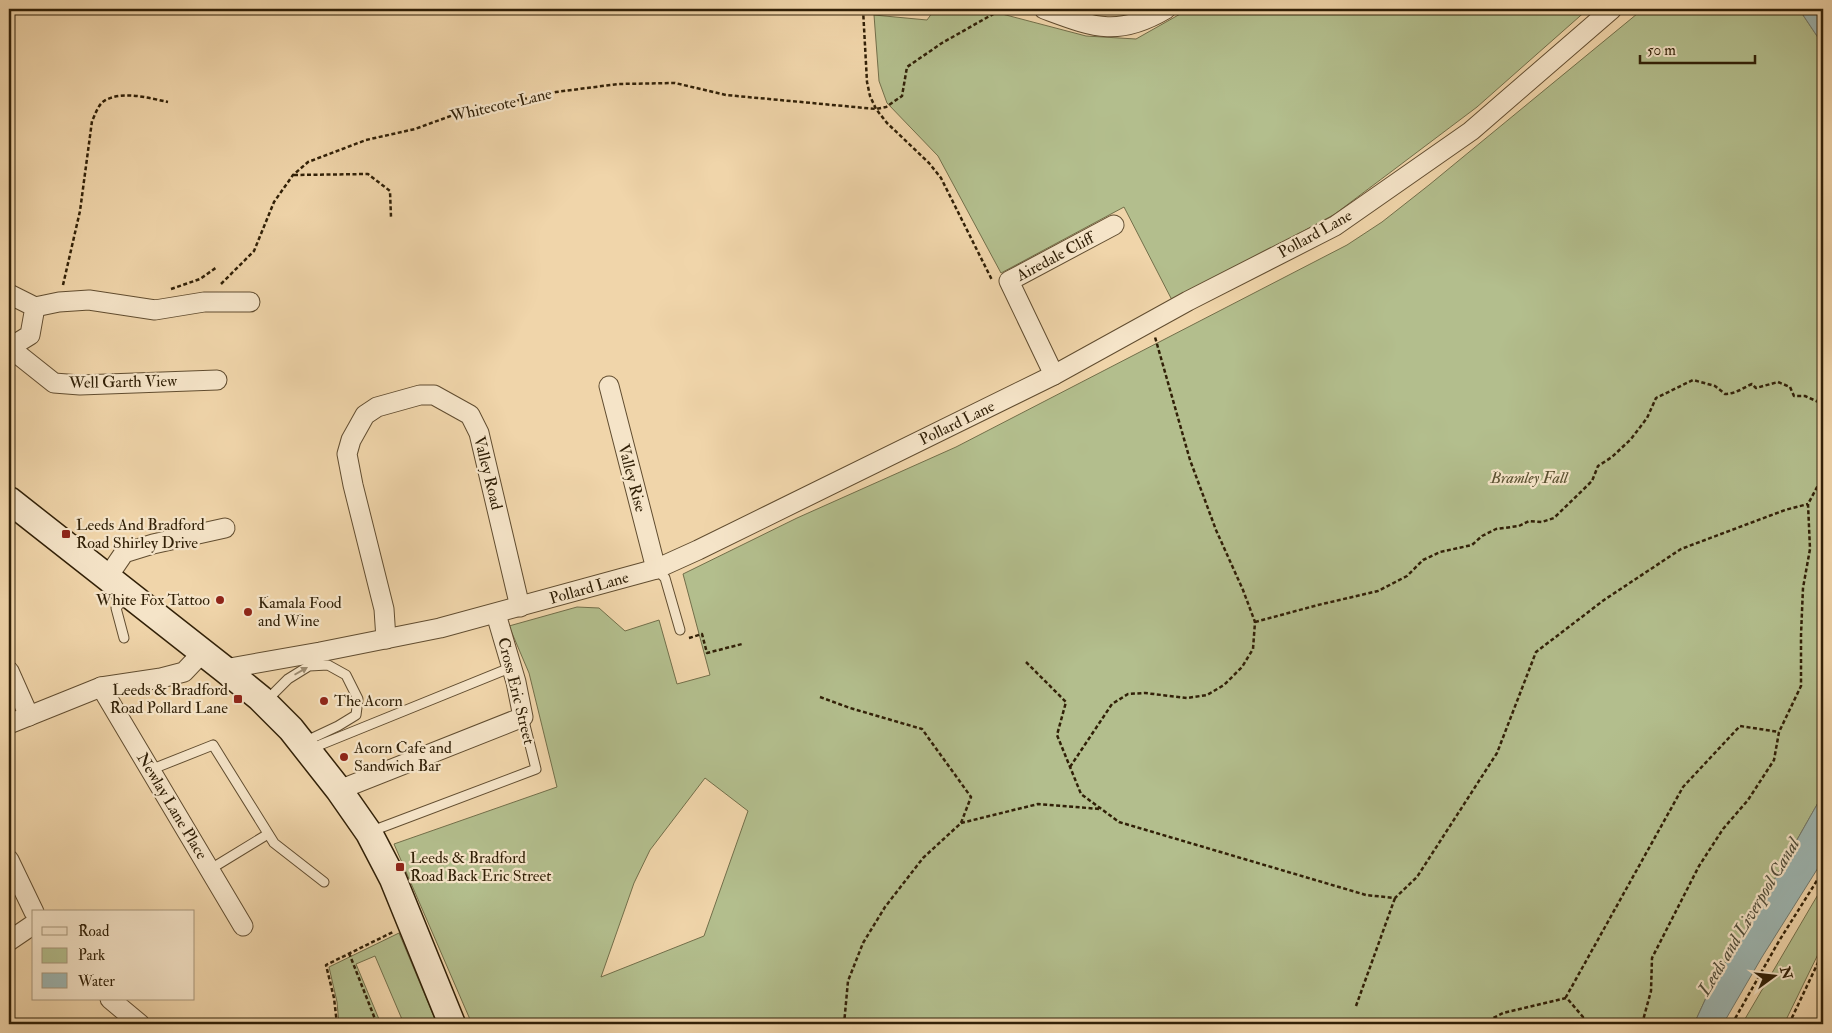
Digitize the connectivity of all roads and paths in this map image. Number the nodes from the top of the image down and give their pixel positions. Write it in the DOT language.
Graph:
graph roads {
  1 [pos="863,9"];
  2 [pos="1002,9"];
  3 [pos="1044,9"];
  4 [pos="1166,9"];
  5 [pos="1612,9"];
  6 [pos="168,102"];
  7 [pos="876,109"];
  8 [pos="293,175"];
  9 [pos="391,216"];
  10 [pos="1114,225"];
  11 [pos="217,267"];
  12 [pos="994,282"];
  13 [pos="162,292"];
  14 [pos="9,294"];
  15 [pos="59,302"];
  16 [pos="204,302"];
  17 [pos="250,302"];
  18 [pos="35,307"];
  19 [pos="1151,321"];
  20 [pos="10,348"];
  21 [pos="1054,375"];
  22 [pos="217,380"];
  23 [pos="609,386"];
  24 [pos="1823,404"];
  25 [pos="1823,476"];
  26 [pos="9,500"];
  27 [pos="1808,504"];
  28 [pos="225,528"];
  29 [pos="656,569"];
  30 [pos="107,578"];
  31 [pos="128,594"];
  32 [pos="520,607"];
  33 [pos="496,614"];
  34 [pos="1254,622"];
  35 [pos="680,630"];
  36 [pos="124,638"];
  37 [pos="386,639"];
  38 [pos="742,644"];
  39 [pos="203,652"];
  40 [pos="1026,662"];
  41 [pos="512,668"];
  42 [pos="224,669"];
  43 [pos="9,671"];
  44 [pos="101,687"];
  45 [pos="820,697"];
  46 [pos="264,703"];
  47 [pos="28,716"];
  48 [pos="523,717"];
  49 [pos="9,724"];
  50 [pos="1779,732"];
  51 [pos="305,747"];
  52 [pos="1070,767"];
  53 [pos="150,770"];
  54 [pos="339,790"];
  55 [pos="1101,809"];
  56 [pos="961,823"];
  57 [pos="369,832"];
  58 [pos="268,834"];
  59 [pos="9,860"];
  60 [pos="209,870"];
  61 [pos="1823,871"];
  62 [pos="324,882"];
  63 [pos="1395,898"];
  64 [pos="33,910"];
  65 [pos="410,924"];
  66 [pos="32,925"];
  67 [pos="243,926"];
  68 [pos="9,941"];
  69 [pos="1823,952"];
  70 [pos="349,953"];
  71 [pos="1566,998"];
  72 [pos="111,1000"];
  73 [pos="1356,1006"];
  74 [pos="140,1024"];
  75 [pos="337,1024"];
  76 [pos="377,1024"];
  77 [pos="452,1024"];
  78 [pos="844,1024"];
  79 [pos="1482,1024"];
  80 [pos="1581,1024"];
  81 [pos="1642,1024"];
  82 [pos="1732,1024"];
  83 [pos="1789,1024"];
  1 -- 7 [label="path"];
  2 -- 7 [label="path"];
  3 -- 4 [label="street"];
  5 -- 19 [label="street, Pollard Lane"];
  6 -- 15 [label="path"];
  7 -- 8 [label="path, Whitecote Lane"];
  7 -- 12 [label="path"];
  8 -- 9 [label="path"];
  8 -- 16 [label="path, Whitecote Lane"];
  10 -- 21 [label="street, Airedale Cliff"];
  11 -- 13 [label="path"];
  14 -- 18 [label="street"];
  15 -- 16 [label="street"];
  15 -- 18 [label="street"];
  16 -- 17 [label="street"];
  18 -- 20 [label="street"];
  19 -- 21 [label="street, Pollard Lane"];
  19 -- 34 [label="path"];
  20 -- 22 [label="street, Well Garth View"];
  21 -- 29 [label="street, Pollard Lane"];
  23 -- 29 [label="street, Valley Rise"];
  24 -- 34 [label="path"];
  25 -- 27 [label="path"];
  26 -- 30 [label="main road"];
  27 -- 50 [label="path"];
  27 -- 63 [label="path"];
  28 -- 30 [label="street"];
  29 -- 32 [label="street, Pollard Lane"];
  29 -- 35 [label="lane"];
  30 -- 31 [label="main road"];
  31 -- 36 [label="lane"];
  31 -- 39 [label="main road"];
  32 -- 33 [label="street, Pollard Lane"];
  32 -- 37 [label="street, Valley Road"];
  33 -- 37 [label="street, Pollard Lane"];
  33 -- 41 [label="street, Cross Eric Street"];
  34 -- 52 [label="path"];
  35 -- 38 [label="path"];
  37 -- 42 [label="street, Pollard Lane"];
  39 -- 42 [label="main road"];
  39 -- 44 [label="street"];
  40 -- 52 [label="path"];
  41 -- 48 [label="street, Cross Eric Street"];
  41 -- 51 [label="lane"];
  42 -- 46 [label="main road"];
  43 -- 47 [label="street"];
  44 -- 47 [label="street"];
  44 -- 53 [label="street, Newlay Lane Place"];
  45 -- 56 [label="path"];
  46 -- 51 [label="main road"];
  46 -- 51 [label="lane, one-way"];
  47 -- 49 [label="street"];
  48 -- 54 [label="street"];
  48 -- 57 [label="lane, Cross Eric Street"];
  50 -- 71 [label="path"];
  50 -- 81 [label="path"];
  51 -- 54 [label="main road"];
  52 -- 55 [label="path"];
  53 -- 58 [label="lane"];
  53 -- 60 [label="street, Newlay Lane Place"];
  54 -- 57 [label="main road"];
  55 -- 56 [label="path"];
  55 -- 63 [label="path"];
  56 -- 78 [label="path"];
  57 -- 65 [label="main road"];
  58 -- 60 [label="lane"];
  58 -- 62 [label="lane"];
  59 -- 64 [label="street"];
  60 -- 67 [label="street, Newlay Lane Place"];
  61 -- 82 [label="path"];
  63 -- 73 [label="path"];
  65 -- 70 [label="path"];
  65 -- 77 [label="main road"];
  66 -- 68 [label="street"];
  69 -- 83 [label="path"];
  70 -- 75 [label="path"];
  70 -- 76 [label="path"];
  71 -- 79 [label="path"];
  71 -- 80 [label="path"];
  72 -- 74 [label="street"];
}
